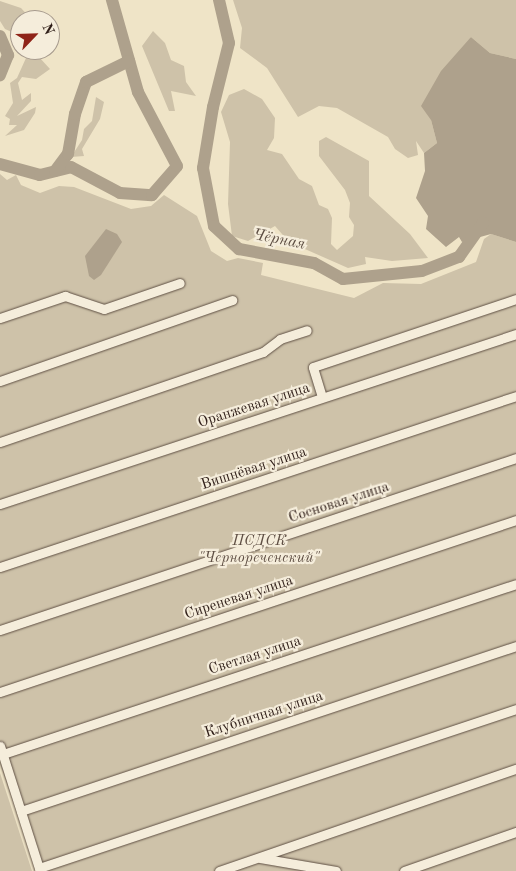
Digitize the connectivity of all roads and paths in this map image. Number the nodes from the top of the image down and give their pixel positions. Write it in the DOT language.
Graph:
graph roads {
  1 [pos="180,283"];
  2 [pos="516,299"];
  3 [pos="232,300"];
  4 [pos="0,318"];
  5 [pos="307,330"];
  6 [pos="516,334"];
  7 [pos="0,381"];
  8 [pos="516,396"];
  9 [pos="322,398"];
  10 [pos="0,442"];
  11 [pos="516,458"];
  12 [pos="0,504"];
  13 [pos="516,520"];
  14 [pos="0,567"];
  15 [pos="516,584"];
  16 [pos="0,630"];
  17 [pos="516,646"];
  18 [pos="0,692"];
  19 [pos="516,709"];
  20 [pos="2,750"];
  21 [pos="516,768"];
  22 [pos="21,811"];
  23 [pos="516,832"];
  24 [pos="259,858"];
  25 [pos="40,869"];
  26 [pos="219,871"];
  27 [pos="336,871"];
  28 [pos="404,871"];
  1 -- 4 [label="street"];
  2 -- 9 [label="street"];
  3 -- 7 [label="street"];
  5 -- 10 [label="street"];
  6 -- 9 [label="street, Оранжевая улица"];
  8 -- 14 [label="street, Вишнёвая улица"];
  9 -- 12 [label="street, Оранжевая улица"];
  11 -- 16 [label="street, Сосновая улица"];
  13 -- 18 [label="street, Сиреневая улица"];
  15 -- 20 [label="street, Светлая улица"];
  17 -- 22 [label="street, Клубничная улица"];
  19 -- 25 [label="street"];
  20 -- 22 [label="street"];
  21 -- 24 [label="street"];
  22 -- 25 [label="street"];
  23 -- 28 [label="street"];
  24 -- 26 [label="street"];
  24 -- 27 [label="street"];
}
